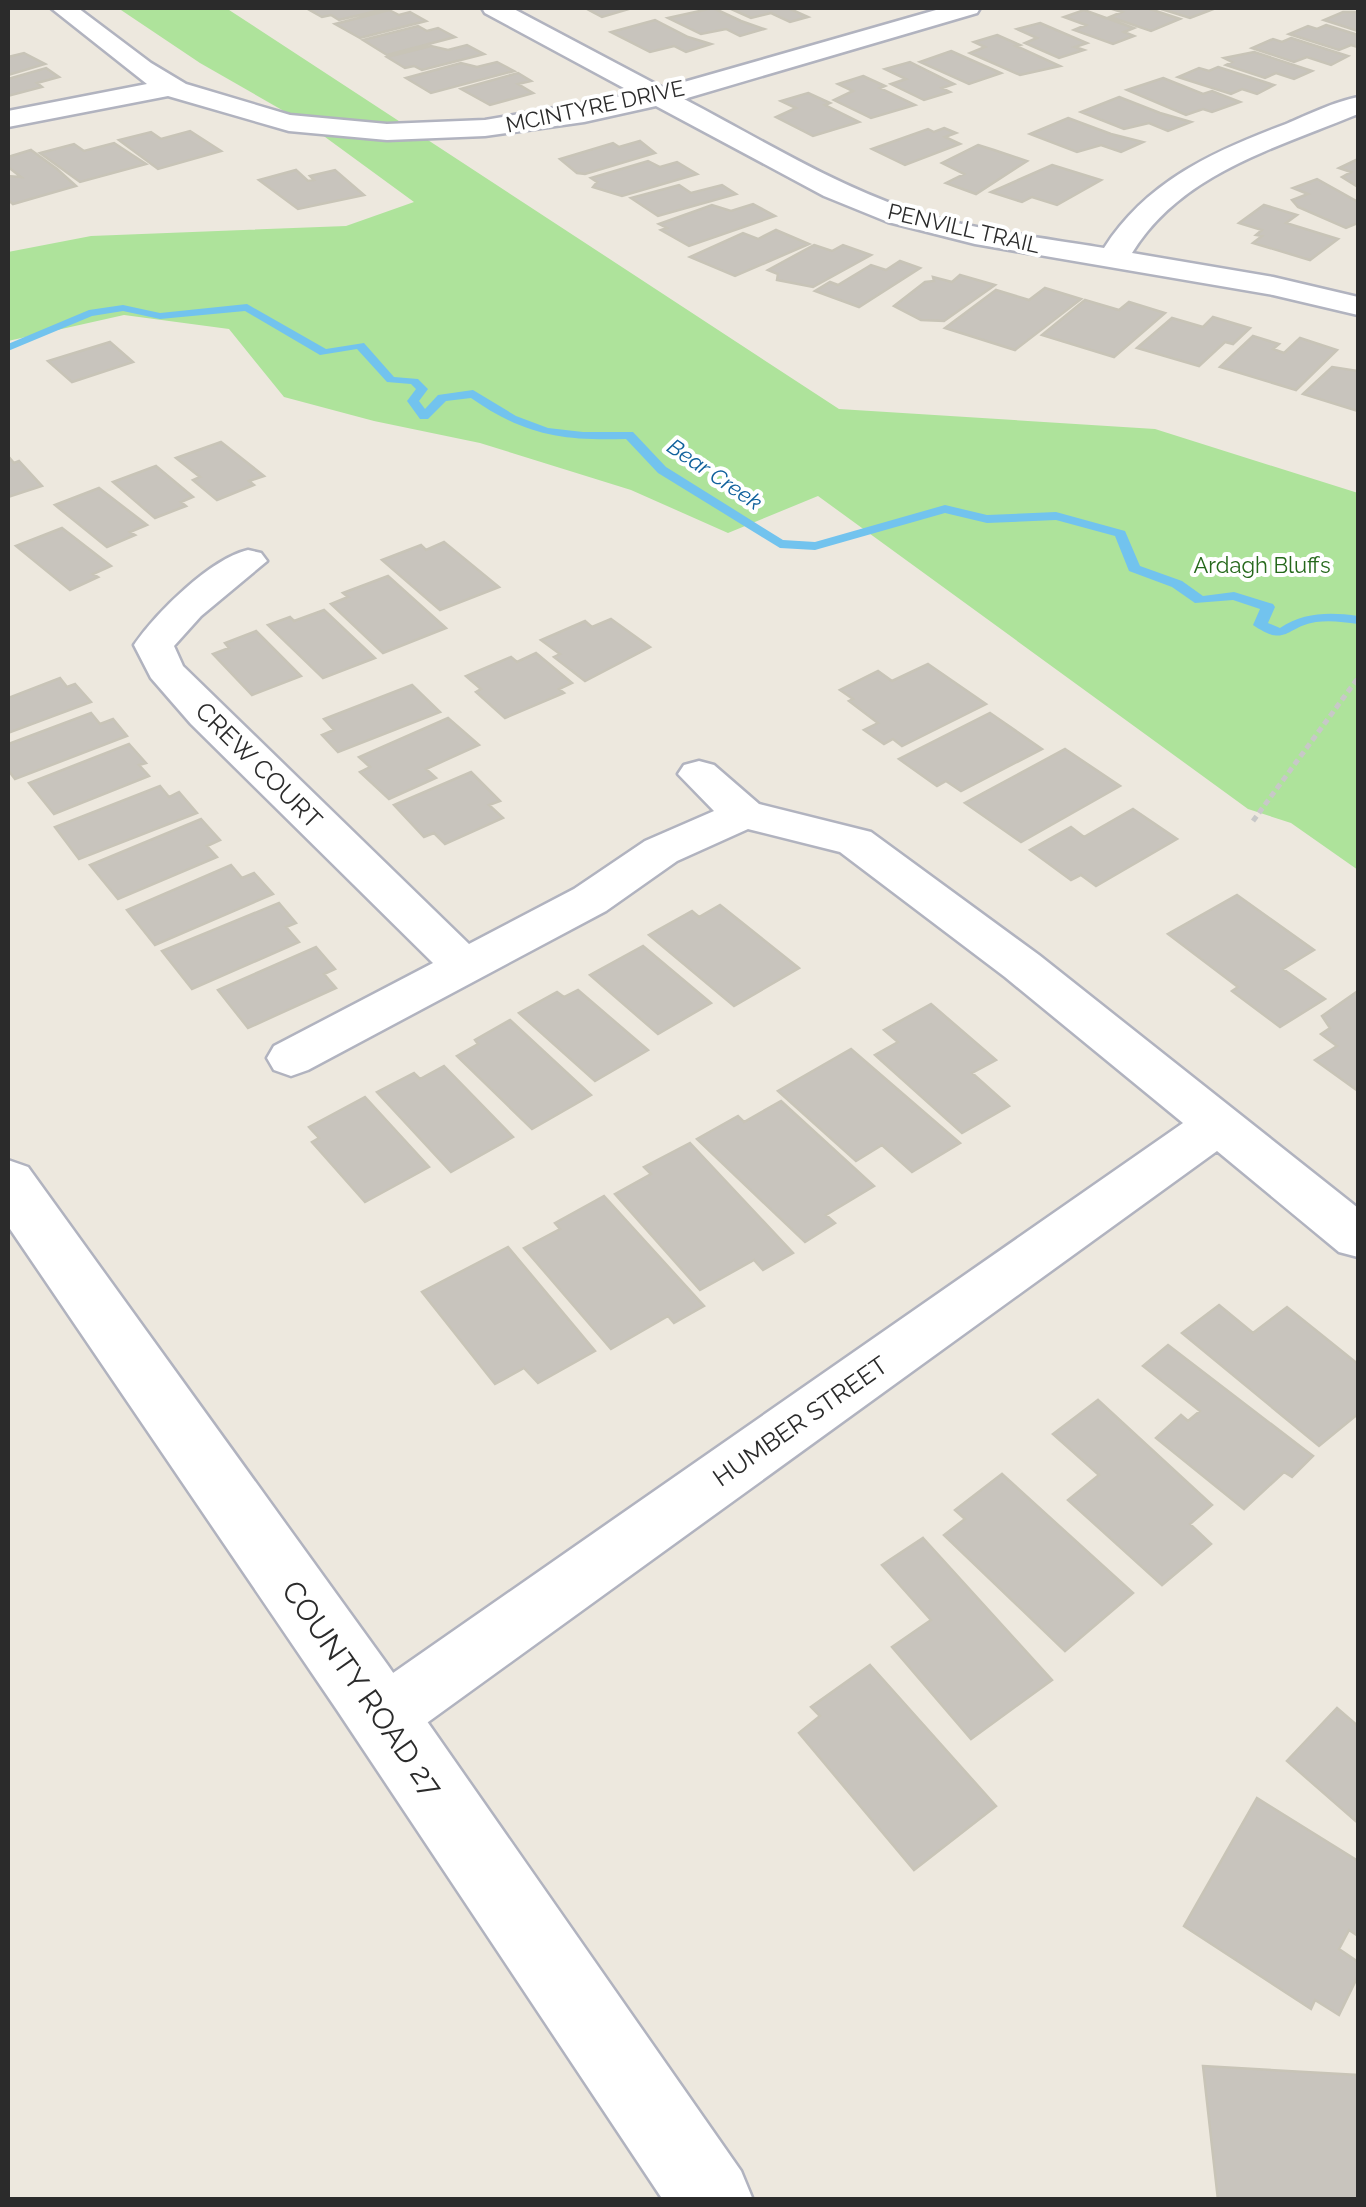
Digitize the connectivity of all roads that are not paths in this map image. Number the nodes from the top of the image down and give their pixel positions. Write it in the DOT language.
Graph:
graph roads {
  1 [pos="63,8"];
  2 [pos="494,8"];
  3 [pos="968,8"];
  4 [pos="172,86"];
  5 [pos="660,96"];
  6 [pos="1358,105"];
  7 [pos="8,119"];
  8 [pos="1113,258"];
  9 [pos="1358,306"];
  10 [pos="248,561"];
  11 [pos="699,774"];
  12 [pos="744,814"];
  13 [pos="464,966"];
  14 [pos="291,1058"];
  15 [pos="1216,1125"];
  16 [pos="8,1182"];
  17 [pos="1358,1237"];
  18 [pos="382,1717"];
  19 [pos="712,2200"];
  1 -- 4 [label="street, MCINTYRE DRIVE"];
  2 -- 5 [label="street, PENVILL TRAIL"];
  3 -- 5 [label="street, MCINTYRE DRIVE"];
  4 -- 5 [label="street, MCINTYRE DRIVE"];
  4 -- 7 [label="street"];
  5 -- 8 [label="street, PENVILL TRAIL"];
  6 -- 8 [label="street"];
  8 -- 9 [label="street, PENVILL TRAIL"];
  10 -- 13 [label="street, CREW COURT"];
  11 -- 12 [label="street"];
  12 -- 13 [label="street"];
  12 -- 15 [label="street"];
  13 -- 14 [label="street"];
  15 -- 17 [label="street"];
  15 -- 18 [label="street, HUMBER STREET"];
  16 -- 18 [label="main road, COUNTY ROAD 27"];
  18 -- 19 [label="main road, COUNTY ROAD 27"];
}
